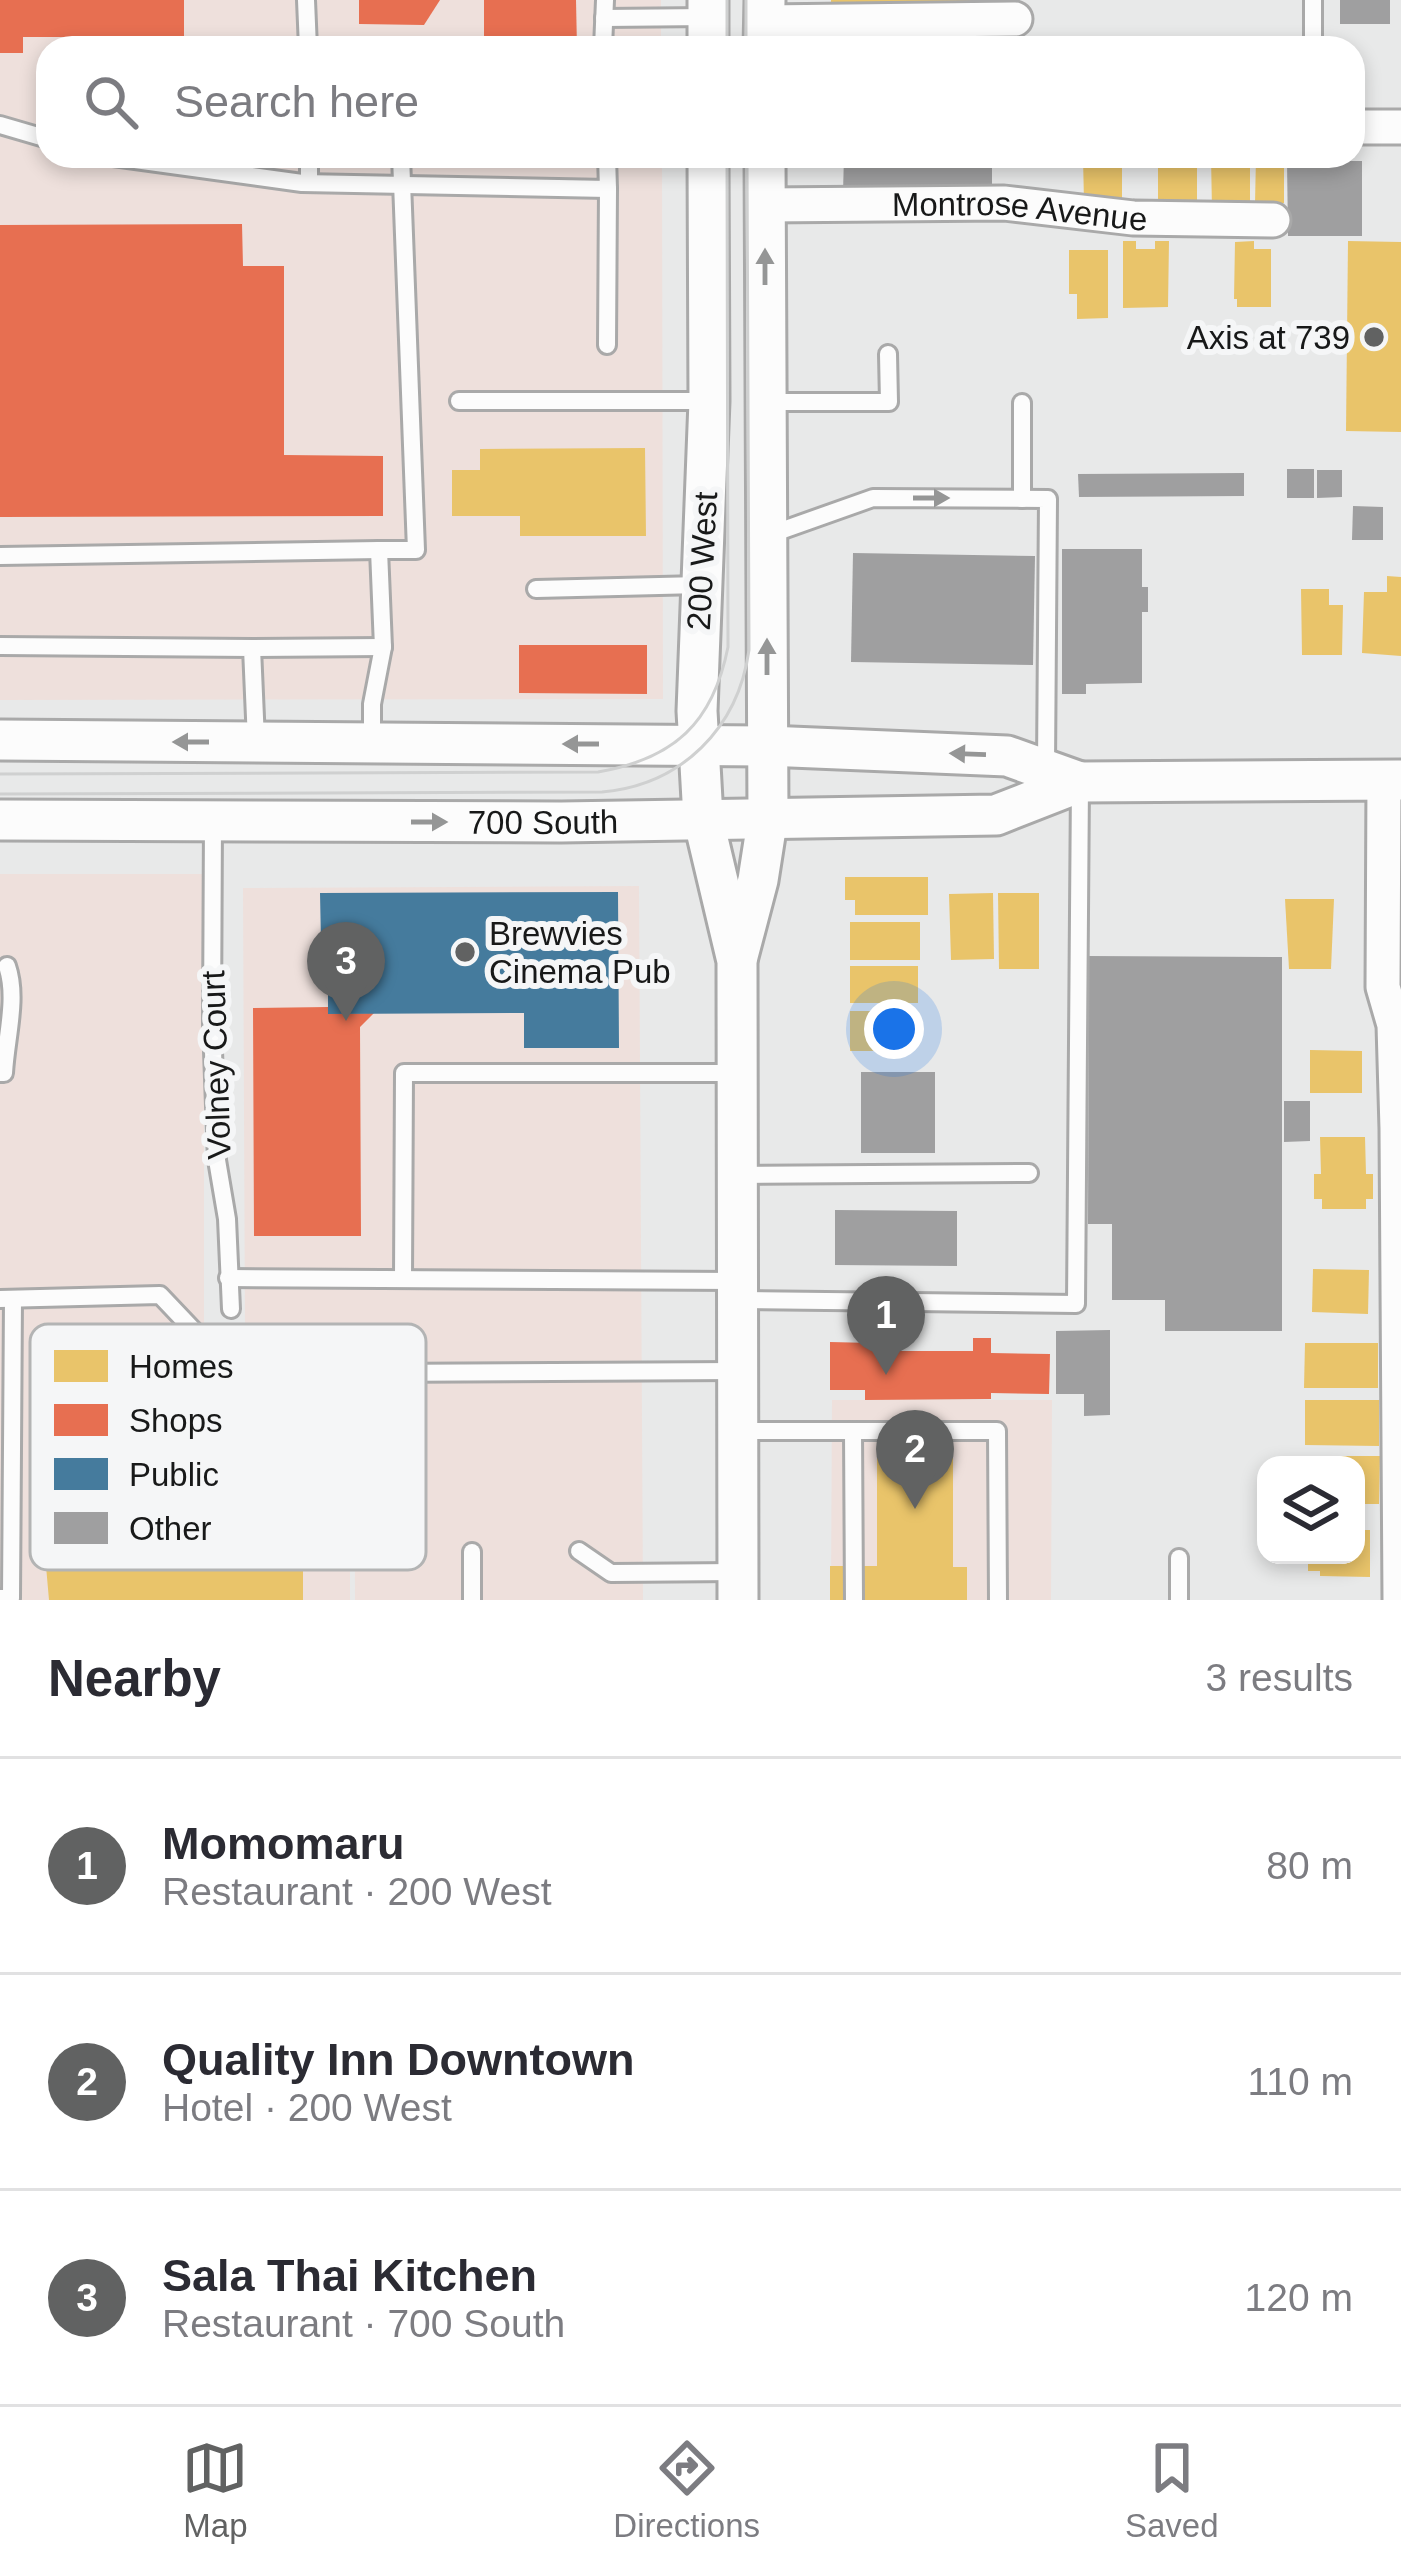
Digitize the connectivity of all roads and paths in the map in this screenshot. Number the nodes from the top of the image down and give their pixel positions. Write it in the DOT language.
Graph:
graph roads {
  1 [pos="306,0"];
  2 [pos="1312,0"];
  3 [pos="604,9"];
  4 [pos="1016,19"];
  5 [pos="708,22"];
  6 [pos="764,23"];
  7 [pos="308,36"];
  8 [pos="1313,36"];
  9 [pos="0,124"];
  10 [pos="1365,127"];
  11 [pos="1401,127"];
  12 [pos="36,135"];
  13 [pos="196,168"];
  14 [pos="309,168"];
  15 [pos="400,168"];
  16 [pos="607,168"];
  17 [pos="708,168"];
  18 [pos="765,168"];
  19 [pos="309,183"];
  20 [pos="401,184"];
  21 [pos="608,189"];
  22 [pos="765,205"];
  23 [pos="1273,220"];
  24 [pos="607,345"];
  25 [pos="887,355"];
  26 [pos="459,401"];
  27 [pos="709,401"];
  28 [pos="765,402"];
  29 [pos="1022,404"];
  30 [pos="1022,499"];
  31 [pos="765,536"];
  32 [pos="379,550"];
  33 [pos="0,556"];
  34 [pos="701,585"];
  35 [pos="536,590"];
  36 [pos="0,646"];
  37 [pos="383,647"];
  38 [pos="252,648"];
  39 [pos="0,740"];
  40 [pos="256,742"];
  41 [pos="372,743"];
  42 [pos="698,746"];
  43 [pos="766,746"];
  44 [pos="1063,776"];
  45 [pos="1393,780"];
  46 [pos="768,816"];
  47 [pos="703,818"];
  48 [pos="0,820"];
  49 [pos="213,821"];
  50 [pos="4,957"];
  51 [pos="737,961"];
  52 [pos="0,991"];
  53 [pos="4,1010"];
  54 [pos="0,1073"];
  55 [pos="737,1073"];
  56 [pos="1029,1174"];
  57 [pos="737,1175"];
  58 [pos="228,1278"];
  59 [pos="403,1279"];
  60 [pos="737,1290"];
  61 [pos="7,1299"];
  62 [pos="231,1309"];
  63 [pos="188,1324"];
  64 [pos="737,1371"];
  65 [pos="426,1372"];
  66 [pos="6,1394"];
  67 [pos="737,1431"];
  68 [pos="853,1431"];
  69 [pos="579,1551"];
  70 [pos="472,1552"];
  71 [pos="1179,1558"];
  72 [pos="738,1586"];
  73 [pos="0,1598"];
  74 [pos="472,1600"];
  75 [pos="854,1600"];
  76 [pos="998,1600"];
  77 [pos="1179,1600"];
  78 [pos="1400,1600"];
  1 -- 7 [label="lane"];
  2 -- 8 [label="lane"];
  3 -- 5 [label="lane"];
  4 -- 6 [label="street"];
  9 -- 12 [label="lane"];
  10 -- 11 [label="street"];
  13 -- 19 [label="lane"];
  14 -- 19 [label="lane"];
  15 -- 20 [label="lane"];
  16 -- 21 [label="lane"];
  17 -- 27 [label="street, 200 West"];
  18 -- 22 [label="street, 200 West"];
  19 -- 20 [label="lane"];
  20 -- 21 [label="lane"];
  20 -- 32 [label="lane"];
  21 -- 24 [label="lane"];
  22 -- 23 [label="street, Montrose Avenue"];
  28 -- 22 [label="street, 200 West, one-way"];
  25 -- 28 [label="lane"];
  26 -- 27 [label="lane"];
  27 -- 34 [label="street, 200 West"];
  28 -- 31 [label="street, 200 West"];
  29 -- 30 [label="lane"];
  31 -- 30 [label="lane, one-way"];
  30 -- 44 [label="lane"];
  43 -- 31 [label="street, 200 West, one-way"];
  32 -- 33 [label="lane"];
  32 -- 37 [label="lane"];
  34 -- 35 [label="lane"];
  34 -- 42 [label="street, 200 West"];
  36 -- 38 [label="lane"];
  37 -- 38 [label="lane"];
  37 -- 41 [label="lane"];
  38 -- 40 [label="lane"];
  40 -- 39 [label="street, 700 South, one-way"];
  40 -- 41 [label="street, 700 South"];
  42 -- 41 [label="street, 700 South, one-way"];
  42 -- 43 [label="street, 700 South"];
  42 -- 47 [label="street, 200 West"];
  44 -- 43 [label="street, 700 South, one-way"];
  43 -- 46 [label="street, 200 West"];
  44 -- 45 [label="street, 700 South"];
  44 -- 46 [label="street, 700 South"];
  44 -- 60 [label="lane"];
  45 -- 78 [label="street"];
  46 -- 47 [label="street, 700 South"];
  46 -- 51 [label="street, 200 West"];
  49 -- 47 [label="street, 700 South, one-way"];
  47 -- 51 [label="street, 200 West"];
  48 -- 49 [label="street, 700 South"];
  49 -- 58 [label="lane, Volney Court"];
  50 -- 53 [label="lane"];
  51 -- 55 [label="street, 200 West"];
  52 -- 53 [label="lane"];
  53 -- 54 [label="lane"];
  55 -- 57 [label="street, 200 West"];
  55 -- 59 [label="lane"];
  56 -- 57 [label="lane"];
  57 -- 60 [label="street, 200 West"];
  58 -- 59 [label="lane"];
  58 -- 62 [label="lane, Volney Court"];
  59 -- 60 [label="lane"];
  60 -- 64 [label="street, 200 West"];
  61 -- 63 [label="lane"];
  61 -- 66 [label="lane"];
  64 -- 65 [label="lane"];
  64 -- 67 [label="street, 200 West"];
  66 -- 73 [label="lane"];
  67 -- 68 [label="lane"];
  67 -- 72 [label="street, 200 West"];
  68 -- 75 [label="lane"];
  68 -- 76 [label="lane"];
  69 -- 72 [label="lane"];
  70 -- 74 [label="lane"];
  71 -- 77 [label="lane"];
}
